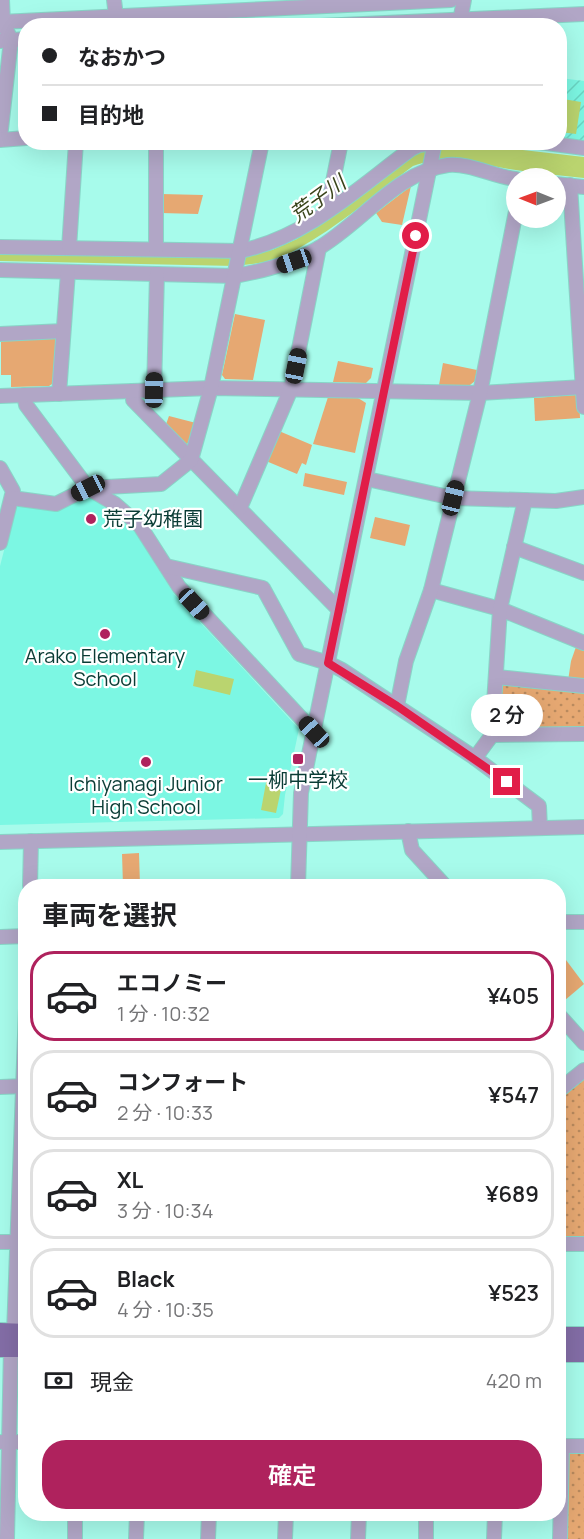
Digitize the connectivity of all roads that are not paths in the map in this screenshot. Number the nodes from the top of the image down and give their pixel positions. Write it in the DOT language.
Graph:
graph roads {
  1 [pos="2,0"];
  2 [pos="114,0"];
  3 [pos="451,0"];
  4 [pos="464,0"];
  5 [pos="279,3"];
  6 [pos="584,14"];
  7 [pos="116,16"];
  8 [pos="78,18"];
  9 [pos="461,18"];
  10 [pos="566,18"];
  11 [pos="18,21"];
  12 [pos="1,22"];
  13 [pos="12,40"];
  14 [pos="18,138"];
  15 [pos="0,139"];
  16 [pos="567,146"];
  17 [pos="584,148"];
  18 [pos="75,150"];
  19 [pos="156,150"];
  20 [pos="260,150"];
  21 [pos="339,150"];
  22 [pos="410,150"];
  23 [pos="434,150"];
  24 [pos="431,167"];
  25 [pos="506,176"];
  26 [pos="566,185"];
  27 [pos="570,185"];
  28 [pos="584,187"];
  29 [pos="327,211"];
  30 [pos="513,228"];
  31 [pos="0,247"];
  32 [pos="69,248"];
  33 [pos="319,248"];
  34 [pos="156,249"];
  35 [pos="239,252"];
  36 [pos="0,270"];
  37 [pos="68,272"];
  38 [pos="235,273"];
  39 [pos="157,274"];
  40 [pos="63,331"];
  41 [pos="0,334"];
  42 [pos="583,387"];
  43 [pos="212,388"];
  44 [pos="291,389"];
  45 [pos="154,390"];
  46 [pos="133,391"];
  47 [pos="385,391"];
  48 [pos="480,393"];
  49 [pos="59,394"];
  50 [pos="24,395"];
  51 [pos="0,396"];
  52 [pos="584,407"];
  53 [pos="191,460"];
  54 [pos="0,468"];
  55 [pos="366,479"];
  56 [pos="88,488"];
  57 [pos="584,497"];
  58 [pos="12,498"];
  59 [pos="453,498"];
  60 [pos="525,500"];
  61 [pos="240,508"];
  62 [pos="0,543"];
  63 [pos="514,548"];
  64 [pos="166,566"];
  65 [pos="584,573"];
  66 [pos="431,590"];
  67 [pos="500,609"];
  68 [pos="339,610"];
  69 [pos="584,643"];
  70 [pos="328,663"];
  71 [pos="497,677"];
  72 [pos="584,686"];
  73 [pos="397,706"];
  74 [pos="314,732"];
  75 [pos="584,734"];
  76 [pos="492,735"];
  77 [pos="475,759"];
  78 [pos="584,827"];
  79 [pos="540,828"];
  80 [pos="408,831"];
  81 [pos="299,833"];
  82 [pos="31,841"];
  83 [pos="0,842"];
  84 [pos="30,879"];
  85 [pos="298,879"];
  86 [pos="439,879"];
  87 [pos="566,922"];
  88 [pos="584,922"];
  89 [pos="18,936"];
  90 [pos="0,937"];
  91 [pos="566,1023"];
  92 [pos="584,1043"];
  93 [pos="584,1070"];
  94 [pos="566,1085"];
  95 [pos="18,1086"];
  96 [pos="0,1087"];
  97 [pos="0,1242"];
  98 [pos="18,1242"];
  99 [pos="566,1244"];
  100 [pos="584,1245"];
  101 [pos="18,1279"];
  102 [pos="566,1336"];
  103 [pos="584,1336"];
  104 [pos="13,1340"];
  105 [pos="566,1353"];
  106 [pos="584,1353"];
  107 [pos="4,1442"];
  108 [pos="566,1446"];
  109 [pos="584,1446"];
  110 [pos="75,1521"];
  111 [pos="137,1521"];
  112 [pos="209,1521"];
  113 [pos="286,1521"];
  114 [pos="359,1521"];
  115 [pos="426,1521"];
  116 [pos="495,1521"];
  117 [pos="560,1521"];
  118 [pos="7,1539"];
  119 [pos="75,1539"];
  120 [pos="136,1539"];
  121 [pos="208,1539"];
  122 [pos="285,1539"];
  123 [pos="358,1539"];
  124 [pos="426,1539"];
  125 [pos="494,1539"];
  126 [pos="560,1539"];
  1 -- 12 [label="street"];
  2 -- 7 [label="street"];
  3 -- 5 [label="street"];
  4 -- 9 [label="street"];
  5 -- 7 [label="street"];
  6 -- 10 [label="street"];
  7 -- 8 [label="street"];
  11 -- 12 [label="street"];
  12 -- 13 [label="street"];
  13 -- 15 [label="street"];
  14 -- 15 [label="street"];
  16 -- 17 [label="street"];
  18 -- 32 [label="street"];
  19 -- 34 [label="street"];
  20 -- 35 [label="street"];
  21 -- 29 [label="street"];
  22 -- 29 [label="street"];
  23 -- 24 [label="street"];
  24 -- 25 [label="street"];
  24 -- 33 [label="street"];
  24 -- 47 [label="street"];
  26 -- 27 [label="street"];
  27 -- 28 [label="street"];
  27 -- 42 [label="street"];
  29 -- 35 [label="street"];
  30 -- 48 [label="street"];
  31 -- 32 [label="street"];
  32 -- 34 [label="street"];
  33 -- 38 [label="street"];
  33 -- 44 [label="street"];
  34 -- 35 [label="street"];
  35 -- 38 [label="street"];
  36 -- 37 [label="street"];
  37 -- 39 [label="street"];
  37 -- 40 [label="street"];
  38 -- 39 [label="street"];
  38 -- 43 [label="street"];
  39 -- 45 [label="street"];
  40 -- 41 [label="street"];
  40 -- 49 [label="street"];
  42 -- 48 [label="street"];
  42 -- 52 [label="street"];
  43 -- 44 [label="street"];
  43 -- 45 [label="street"];
  43 -- 53 [label="street"];
  44 -- 47 [label="street"];
  44 -- 61 [label="street"];
  45 -- 46 [label="street"];
  46 -- 49 [label="street"];
  46 -- 53 [label="street"];
  47 -- 48 [label="street"];
  47 -- 55 [label="street"];
  48 -- 59 [label="street"];
  49 -- 50 [label="street"];
  50 -- 51 [label="street"];
  50 -- 56 [label="street"];
  53 -- 56 [label="street"];
  53 -- 61 [label="street"];
  54 -- 58 [label="street"];
  55 -- 59 [label="street"];
  55 -- 68 [label="street"];
  56 -- 58 [label="street"];
  56 -- 64 [label="street"];
  57 -- 60 [label="street"];
  58 -- 62 [label="street"];
  59 -- 60 [label="street"];
  59 -- 66 [label="street"];
  60 -- 63 [label="street"];
  61 -- 68 [label="street"];
  63 -- 65 [label="street"];
  63 -- 67 [label="street"];
  64 -- 70 [label="street"];
  64 -- 74 [label="street"];
  66 -- 67 [label="street"];
  66 -- 73 [label="street"];
  67 -- 69 [label="street"];
  67 -- 71 [label="street"];
  68 -- 70 [label="street"];
  70 -- 73 [label="street"];
  70 -- 74 [label="street"];
  71 -- 72 [label="street"];
  71 -- 76 [label="street"];
  73 -- 77 [label="street"];
  74 -- 81 [label="street"];
  75 -- 76 [label="street"];
  76 -- 77 [label="street"];
  77 -- 79 [label="street"];
  78 -- 79 [label="street"];
  79 -- 80 [label="street"];
  80 -- 81 [label="street"];
  80 -- 86 [label="street"];
  81 -- 82 [label="street"];
  81 -- 85 [label="street"];
  82 -- 83 [label="street"];
  82 -- 84 [label="street"];
  87 -- 88 [label="street"];
  89 -- 90 [label="street"];
  91 -- 92 [label="street"];
  93 -- 94 [label="street"];
  95 -- 96 [label="street"];
  97 -- 98 [label="street"];
  99 -- 100 [label="street"];
  101 -- 104 [label="street"];
  102 -- 103 [label="main road"];
  104 -- 107 [label="street"];
  105 -- 106 [label="main road"];
  107 -- 118 [label="street"];
  108 -- 109 [label="street"];
  110 -- 119 [label="street"];
  111 -- 120 [label="street"];
  112 -- 121 [label="street"];
  113 -- 122 [label="street"];
  114 -- 123 [label="street"];
  115 -- 124 [label="street"];
  116 -- 125 [label="street"];
  117 -- 126 [label="street"];
}
